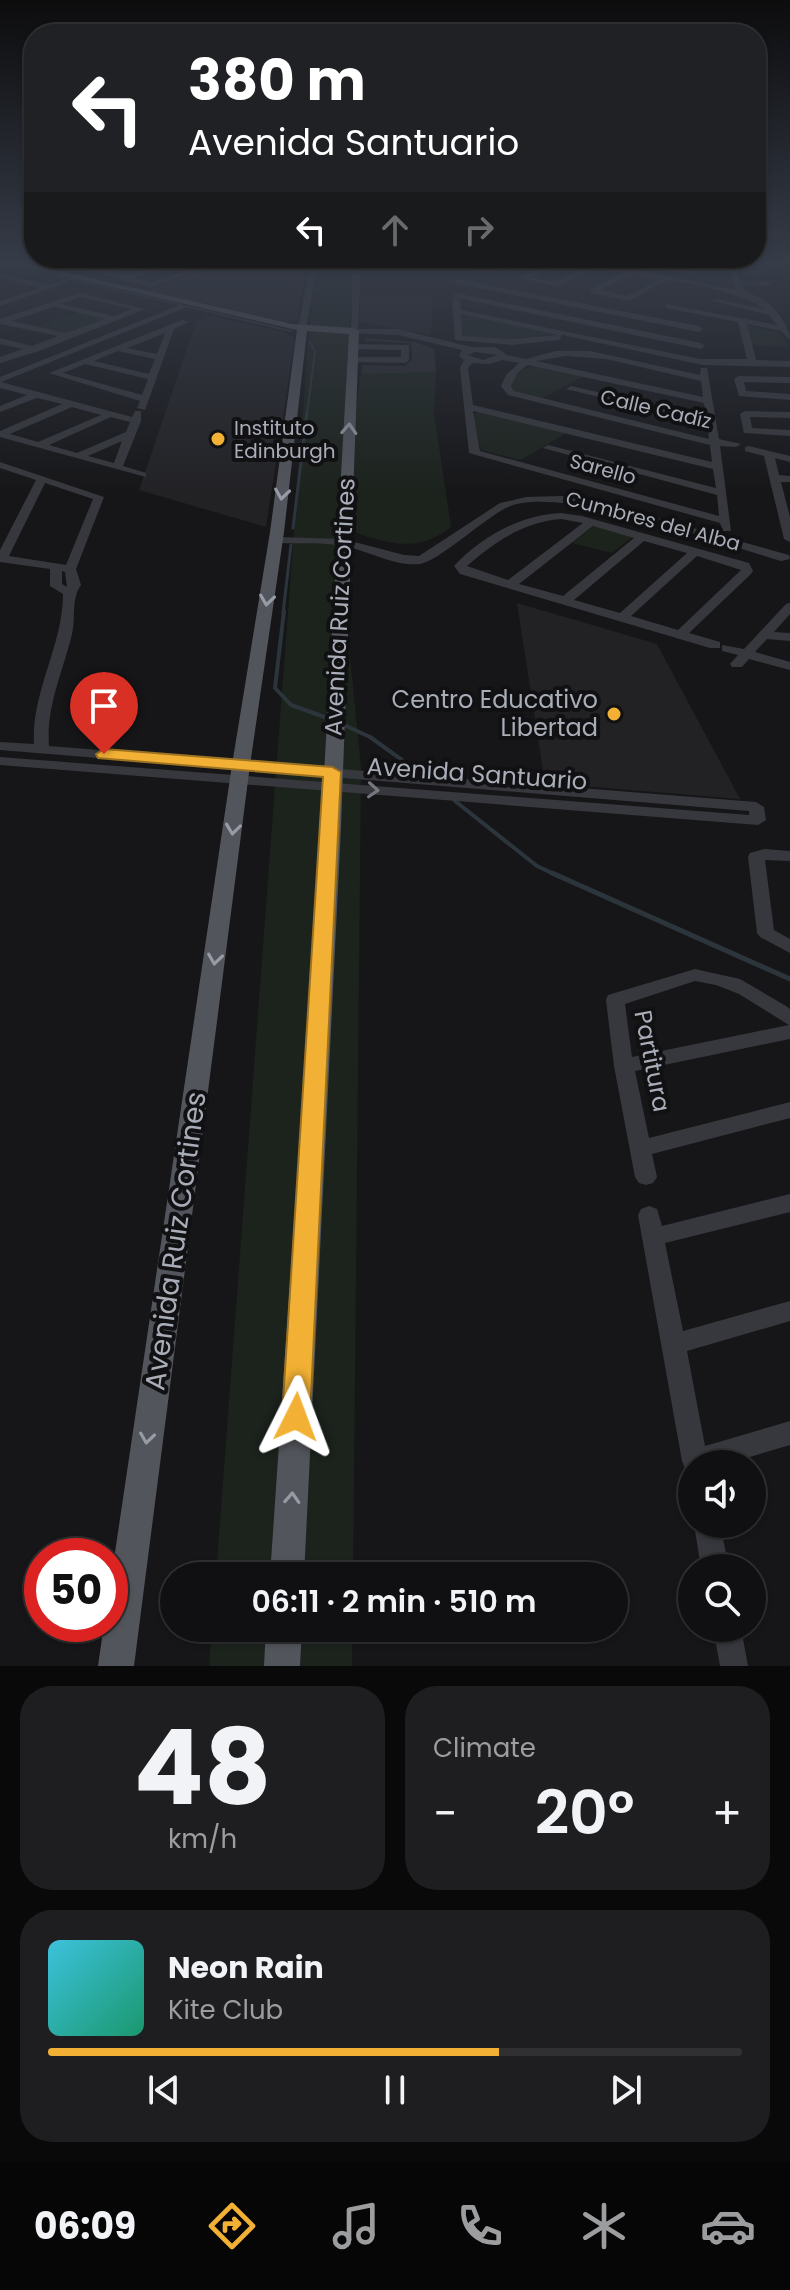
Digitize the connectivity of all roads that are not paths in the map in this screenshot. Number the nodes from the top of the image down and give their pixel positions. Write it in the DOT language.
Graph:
graph roads {
  1 [pos="61,340"];
  2 [pos="98,340"];
  3 [pos="135,340"];
  4 [pos="167,340"];
  5 [pos="301,340"];
  6 [pos="362,340"];
  7 [pos="365,340"];
  8 [pos="369,340"];
  9 [pos="424,340"];
  10 [pos="462,340"];
  11 [pos="540,340"];
  12 [pos="592,340"];
  13 [pos="671,340"];
  14 [pos="700,340"];
  15 [pos="746,340"];
  16 [pos="0,341"];
  17 [pos="495,345"];
  18 [pos="701,346"];
  19 [pos="387,347"];
  20 [pos="116,348"];
  21 [pos="36,349"];
  22 [pos="474,350"];
  23 [pos="161,358"];
  24 [pos="499,359"];
  25 [pos="0,360"];
  26 [pos="386,360"];
  27 [pos="84,361"];
  28 [pos="482,362"];
  29 [pos="752,362"];
  30 [pos="526,363"];
  31 [pos="790,364"];
  32 [pos="704,368"];
  33 [pos="466,374"];
  34 [pos="596,375"];
  35 [pos="153,378"];
  36 [pos="0,380"];
  37 [pos="790,380"];
  38 [pos="571,389"];
  39 [pos="35,395"];
  40 [pos="790,397"];
  41 [pos="709,401"];
  42 [pos="548,403"];
  43 [pos="71,404"];
  44 [pos="469,407"];
  45 [pos="0,409"];
  46 [pos="140,410"];
  47 [pos="110,414"];
  48 [pos="790,415"];
  49 [pos="712,421"];
  50 [pos="574,431"];
  51 [pos="790,433"];
  52 [pos="1,434"];
  53 [pos="130,434"];
  54 [pos="715,442"];
  55 [pos="736,444"];
  56 [pos="40,445"];
  57 [pos="548,448"];
  58 [pos="749,449"];
  59 [pos="768,453"];
  60 [pos="79,456"];
  61 [pos="790,459"];
  62 [pos="0,465"];
  63 [pos="521,465"];
  64 [pos="718,467"];
  65 [pos="117,468"];
  66 [pos="142,475"];
  67 [pos="42,478"];
  68 [pos="773,478"];
  69 [pos="790,479"];
  70 [pos="722,493"];
  71 [pos="785,501"];
  72 [pos="629,513"];
  73 [pos="644,517"];
  74 [pos="591,522"];
  75 [pos="788,525"];
  76 [pos="611,527"];
  77 [pos="626,531"];
  78 [pos="276,536"];
  79 [pos="643,536"];
  80 [pos="343,538"];
  81 [pos="790,539"];
  82 [pos="696,551"];
  83 [pos="1,558"];
  84 [pos="788,561"];
  85 [pos="63,568"];
  86 [pos="510,585"];
  87 [pos="565,601"];
  88 [pos="790,607"];
  89 [pos="622,618"];
  90 [pos="680,635"];
  91 [pos="763,635"];
  92 [pos="790,637"];
  93 [pos="741,659"];
  94 [pos="790,666"];
  95 [pos="38,728"];
  96 [pos="42,749"];
  97 [pos="2,751"];
  98 [pos="240,773"];
  99 [pos="332,780"];
  100 [pos="757,814"];
  101 [pos="790,856"];
  102 [pos="790,947"];
  103 [pos="790,1019"];
  104 [pos="790,1032"];
  105 [pos="624,1066"];
  106 [pos="790,1110"];
  107 [pos="642,1148"];
  108 [pos="646,1177"];
  109 [pos="790,1203"];
  110 [pos="790,1311"];
  111 [pos="673,1344"];
  112 [pos="790,1433"];
  113 [pos="693,1450"];
  114 [pos="736,1450"];
  115 [pos="288,1562"];
  116 [pos="283,1642"];
  117 [pos="730,1642"];
  118 [pos="116,1666"];
  119 [pos="282,1666"];
  120 [pos="734,1666"];
  1 -- 21 [label="street"];
  2 -- 36 [label="street"];
  3 -- 20 [label="street"];
  4 -- 23 [label="street"];
  5 -- 78 [label="main road, Avenida Ruiz Cortines, one-way"];
  80 -- 6 [label="main road, Avenida Ruiz Cortines, one-way"];
  7 -- 26 [label="street"];
  8 -- 19 [label="street"];
  9 -- 22 [label="street"];
  10 -- 22 [label="street"];
  11 -- 17 [label="street"];
  12 -- 32 [label="street"];
  13 -- 18 [label="street"];
  14 -- 18 [label="street, Sarello"];
  15 -- 29 [label="street"];
  16 -- 21 [label="street"];
  17 -- 22 [label="street"];
  17 -- 24 [label="street"];
  18 -- 32 [label="street, Sarello"];
  19 -- 26 [label="street"];
  19 -- 26 [label="street"];
  20 -- 23 [label="street"];
  20 -- 27 [label="street"];
  21 -- 25 [label="street"];
  22 -- 28 [label="street"];
  22 -- 33 [label="street"];
  23 -- 35 [label="street"];
  24 -- 28 [label="street"];
  24 -- 30 [label="street"];
  27 -- 35 [label="street"];
  27 -- 46 [label="street"];
  28 -- 33 [label="street"];
  29 -- 31 [label="street"];
  29 -- 32 [label="street"];
  30 -- 32 [label="street"];
  30 -- 34 [label="street"];
  30 -- 42 [label="street, Calle Cadíz"];
  32 -- 41 [label="street, Sarello"];
  33 -- 44 [label="street"];
  34 -- 38 [label="street"];
  34 -- 41 [label="street"];
  35 -- 46 [label="street"];
  36 -- 39 [label="street"];
  37 -- 40 [label="street"];
  38 -- 42 [label="street"];
  38 -- 49 [label="street"];
  39 -- 43 [label="street"];
  39 -- 45 [label="street"];
  41 -- 49 [label="street, Sarello"];
  42 -- 54 [label="street, Calle Cadíz"];
  43 -- 47 [label="street"];
  43 -- 52 [label="street"];
  44 -- 50 [label="street"];
  44 -- 63 [label="street, Sarello"];
  46 -- 47 [label="street"];
  46 -- 53 [label="street"];
  47 -- 56 [label="street"];
  48 -- 51 [label="street"];
  49 -- 54 [label="street, Sarello"];
  50 -- 57 [label="street"];
  50 -- 64 [label="street"];
  52 -- 56 [label="street"];
  53 -- 60 [label="street"];
  53 -- 65 [label="street"];
  54 -- 55 [label="street, Calle Cadíz"];
  54 -- 64 [label="street, Sarello"];
  56 -- 60 [label="street"];
  57 -- 63 [label="street"];
  57 -- 70 [label="street"];
  58 -- 59 [label="street"];
  59 -- 61 [label="street"];
  59 -- 68 [label="street"];
  60 -- 65 [label="street"];
  62 -- 67 [label="street"];
  63 -- 70 [label="street, Sarello"];
  64 -- 70 [label="street, Sarello"];
  65 -- 66 [label="street"];
  67 -- 83 [label="street"];
  67 -- 85 [label="street"];
  68 -- 69 [label="street"];
  68 -- 71 [label="street"];
  71 -- 75 [label="street"];
  72 -- 73 [label="street"];
  72 -- 76 [label="street"];
  72 -- 80 [label="street"];
  73 -- 77 [label="street"];
  73 -- 84 [label="street"];
  74 -- 76 [label="street, Cumbres del Alba"];
  74 -- 86 [label="street"];
  74 -- 86 [label="street, Cumbres del Alba"];
  75 -- 81 [label="street"];
  76 -- 77 [label="street, Cumbres del Alba"];
  77 -- 79 [label="street, Cumbres del Alba"];
  78 -- 80 [label="street"];
  78 -- 98 [label="main road, Avenida Ruiz Cortines, one-way"];
  79 -- 82 [label="street, Cumbres del Alba"];
  79 -- 87 [label="street"];
  80 -- 99 [label="main road, Avenida Ruiz Cortines"];
  82 -- 89 [label="street"];
  82 -- 90 [label="street, Cumbres del Alba"];
  83 -- 85 [label="street"];
  85 -- 95 [label="street"];
  86 -- 87 [label="street, Cumbres del Alba"];
  87 -- 89 [label="street, Cumbres del Alba"];
  88 -- 91 [label="street"];
  89 -- 90 [label="street, Cumbres del Alba"];
  90 -- 93 [label="street, Cumbres del Alba"];
  91 -- 92 [label="street"];
  91 -- 93 [label="street"];
  93 -- 94 [label="street, Cumbres del Alba"];
  95 -- 96 [label="street"];
  95 -- 97 [label="street"];
  96 -- 97 [label="street, Avenida Santuario"];
  96 -- 98 [label="street, Avenida Santuario"];
  97 -- 98 [label="street, Avenida Santuario"];
  98 -- 99 [label="street, Avenida Santuario"];
  98 -- 118 [label="main road, Avenida Ruiz Cortines, one-way"];
  99 -- 100 [label="street, Avenida Santuario"];
  115 -- 99 [label="main road, Avenida Ruiz Cortines, one-way"];
  101 -- 102 [label="street"];
  103 -- 105 [label="street, Partitura"];
  104 -- 105 [label="street"];
  105 -- 107 [label="street, Partitura"];
  106 -- 107 [label="street"];
  107 -- 108 [label="street, Partitura"];
  109 -- 111 [label="street"];
  110 -- 111 [label="street"];
  111 -- 113 [label="street"];
  112 -- 114 [label="street"];
  116 -- 119 [label="main road"];
  117 -- 120 [label="street"];
}
